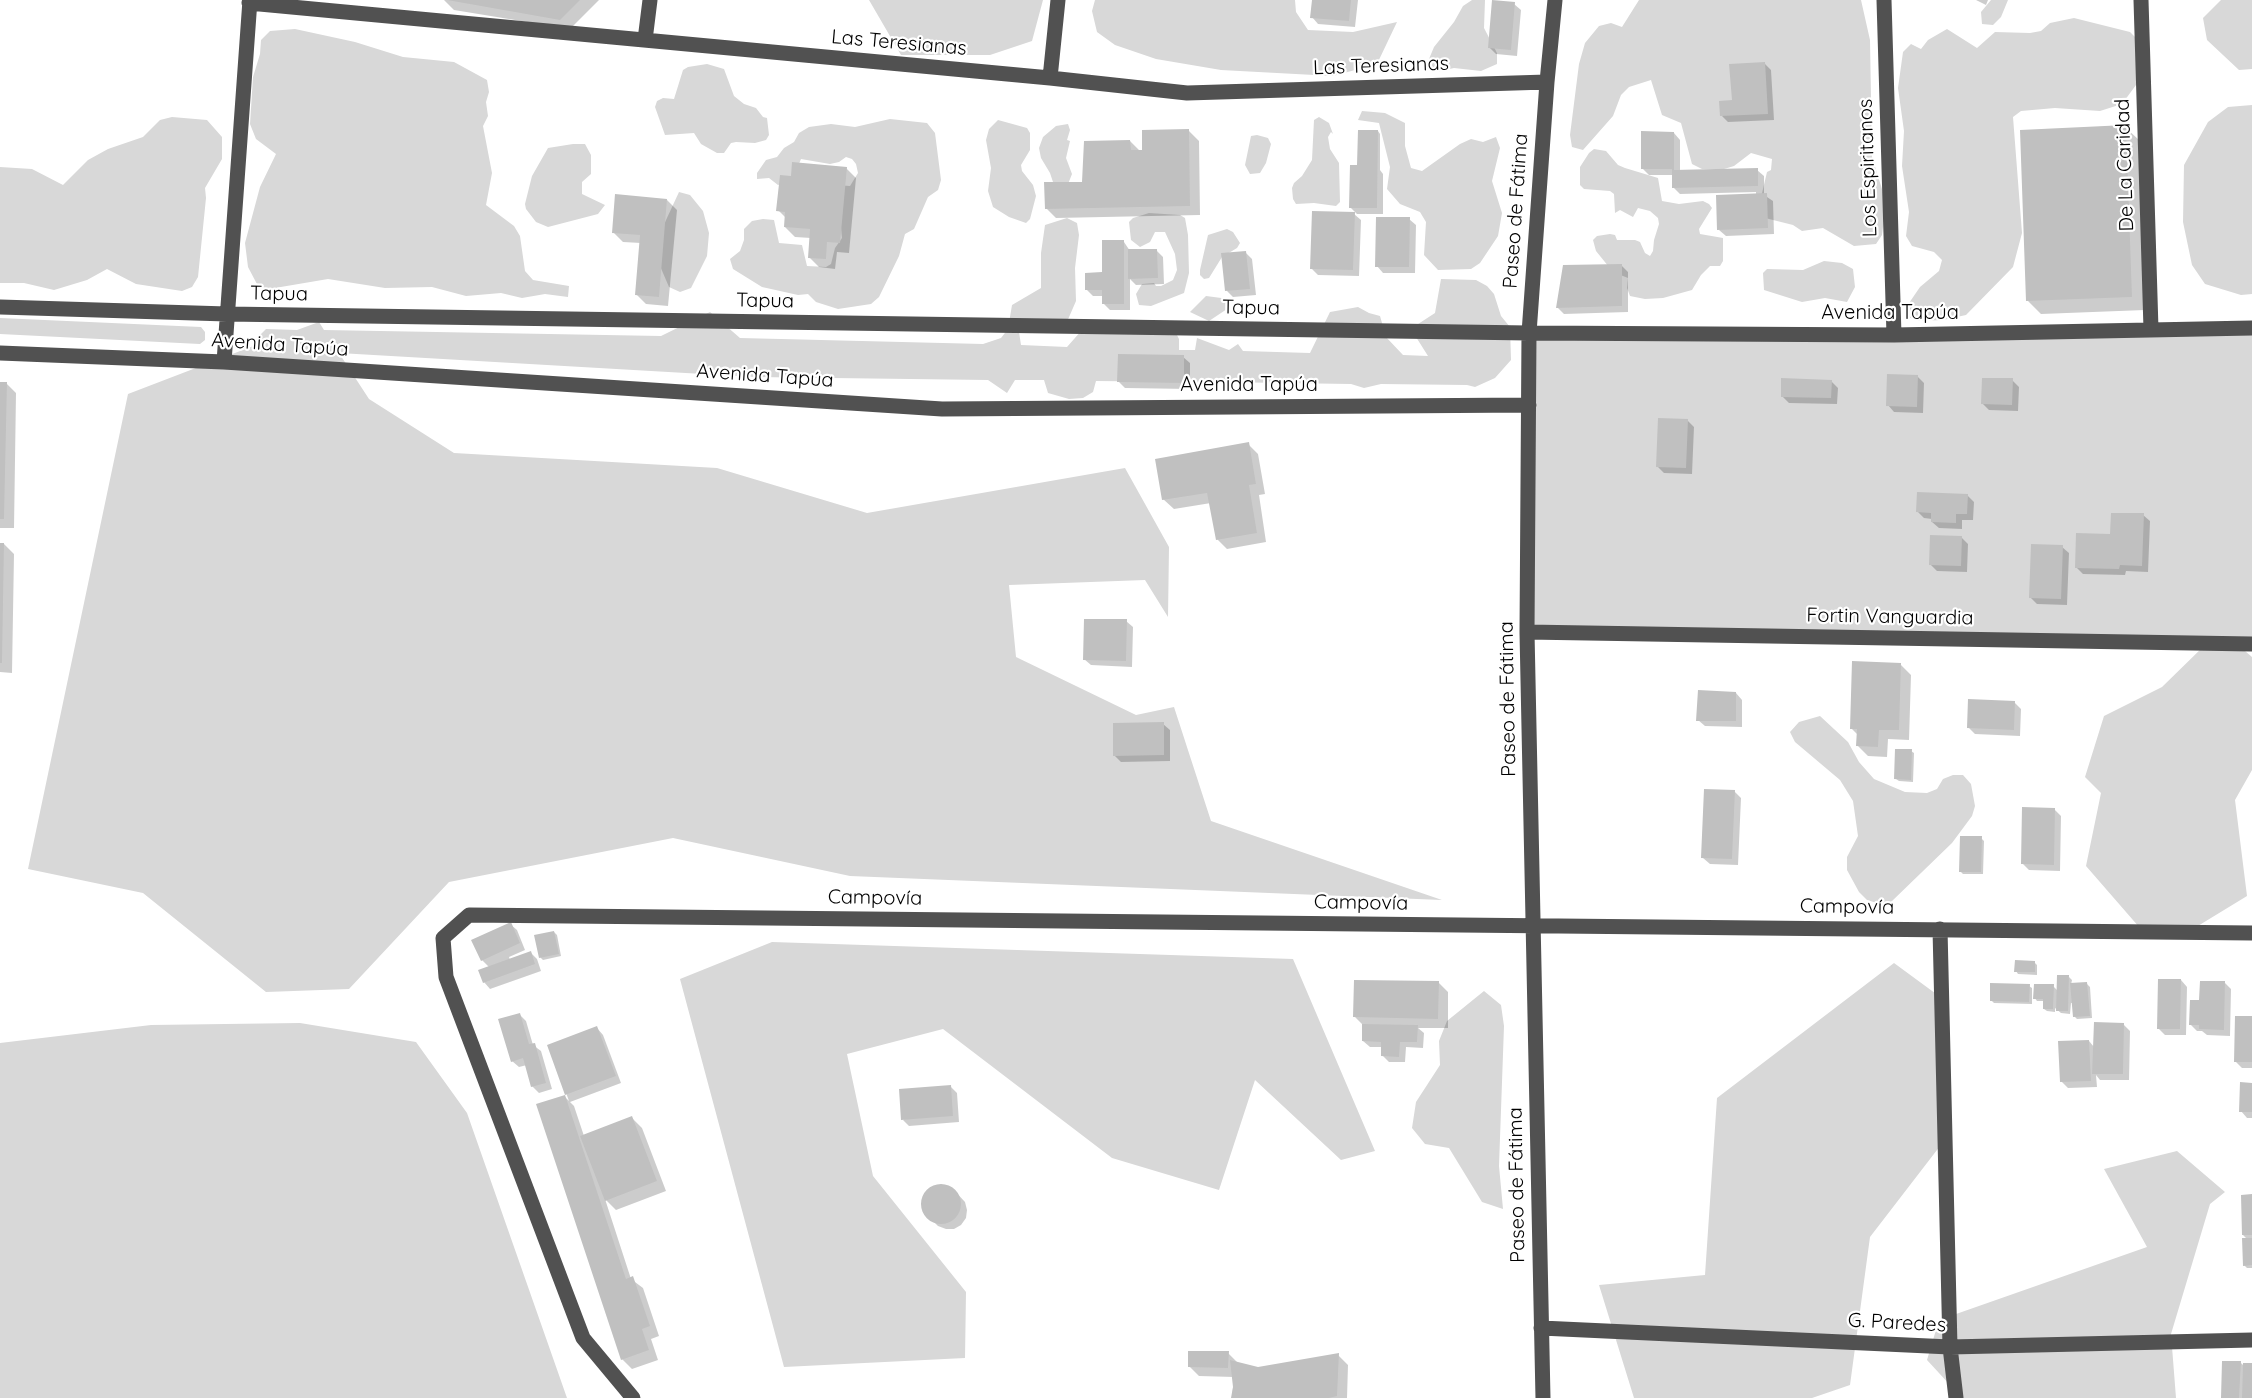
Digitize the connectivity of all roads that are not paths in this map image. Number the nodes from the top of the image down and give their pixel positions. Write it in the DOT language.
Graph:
graph roads {
  1 [pos="650,0"];
  2 [pos="1058,0"];
  3 [pos="1555,0"];
  4 [pos="1884,0"];
  5 [pos="2142,0"];
  6 [pos="249,2"];
  7 [pos="645,40"];
  8 [pos="1050,78"];
  9 [pos="1546,82"];
  10 [pos="0,307"];
  11 [pos="227,314"];
  12 [pos="2252,328"];
  13 [pos="2151,329"];
  14 [pos="1529,333"];
  15 [pos="1894,335"];
  16 [pos="0,353"];
  17 [pos="224,362"];
  18 [pos="1529,405"];
  19 [pos="1527,632"];
  20 [pos="2252,644"];
  21 [pos="1533,925"];
  22 [pos="1940,929"];
  23 [pos="2252,933"];
  24 [pos="1541,1328"];
  25 [pos="2252,1340"];
  26 [pos="1950,1347"];
  27 [pos="633,1398"];
  28 [pos="1543,1398"];
  29 [pos="1956,1398"];
  1 -- 7 [label="street"];
  2 -- 8 [label="street"];
  3 -- 9 [label="street, Paseo de Fátima"];
  4 -- 15 [label="street, Los Espiritanos"];
  5 -- 13 [label="street, De La Caridad"];
  6 -- 7 [label="street, Las Teresianas"];
  6 -- 11 [label="street"];
  7 -- 8 [label="street, Las Teresianas"];
  8 -- 9 [label="street, Las Teresianas"];
  9 -- 14 [label="street, Paseo de Fátima"];
  10 -- 11 [label="street, Tapua"];
  11 -- 14 [label="street, Tapua"];
  11 -- 17 [label="street"];
  12 -- 13 [label="street, Avenida Tapúa"];
  13 -- 15 [label="street, Avenida Tapúa"];
  14 -- 15 [label="street, Avenida Tapúa"];
  14 -- 18 [label="street, Paseo de Fátima"];
  16 -- 17 [label="street, Avenida Tapúa"];
  17 -- 18 [label="street, Avenida Tapúa"];
  18 -- 19 [label="street, Paseo de Fátima"];
  19 -- 20 [label="street, Fortin Vanguardia"];
  19 -- 21 [label="street, Paseo de Fátima"];
  21 -- 22 [label="street, Campovía"];
  21 -- 24 [label="street, Paseo de Fátima"];
  21 -- 27 [label="street, Campovía"];
  22 -- 23 [label="street, Campovía"];
  22 -- 26 [label="street"];
  24 -- 26 [label="street, G. Paredes"];
  24 -- 28 [label="street, Paseo de Fátima"];
  25 -- 26 [label="street, G. Paredes"];
  26 -- 29 [label="street"];
}
